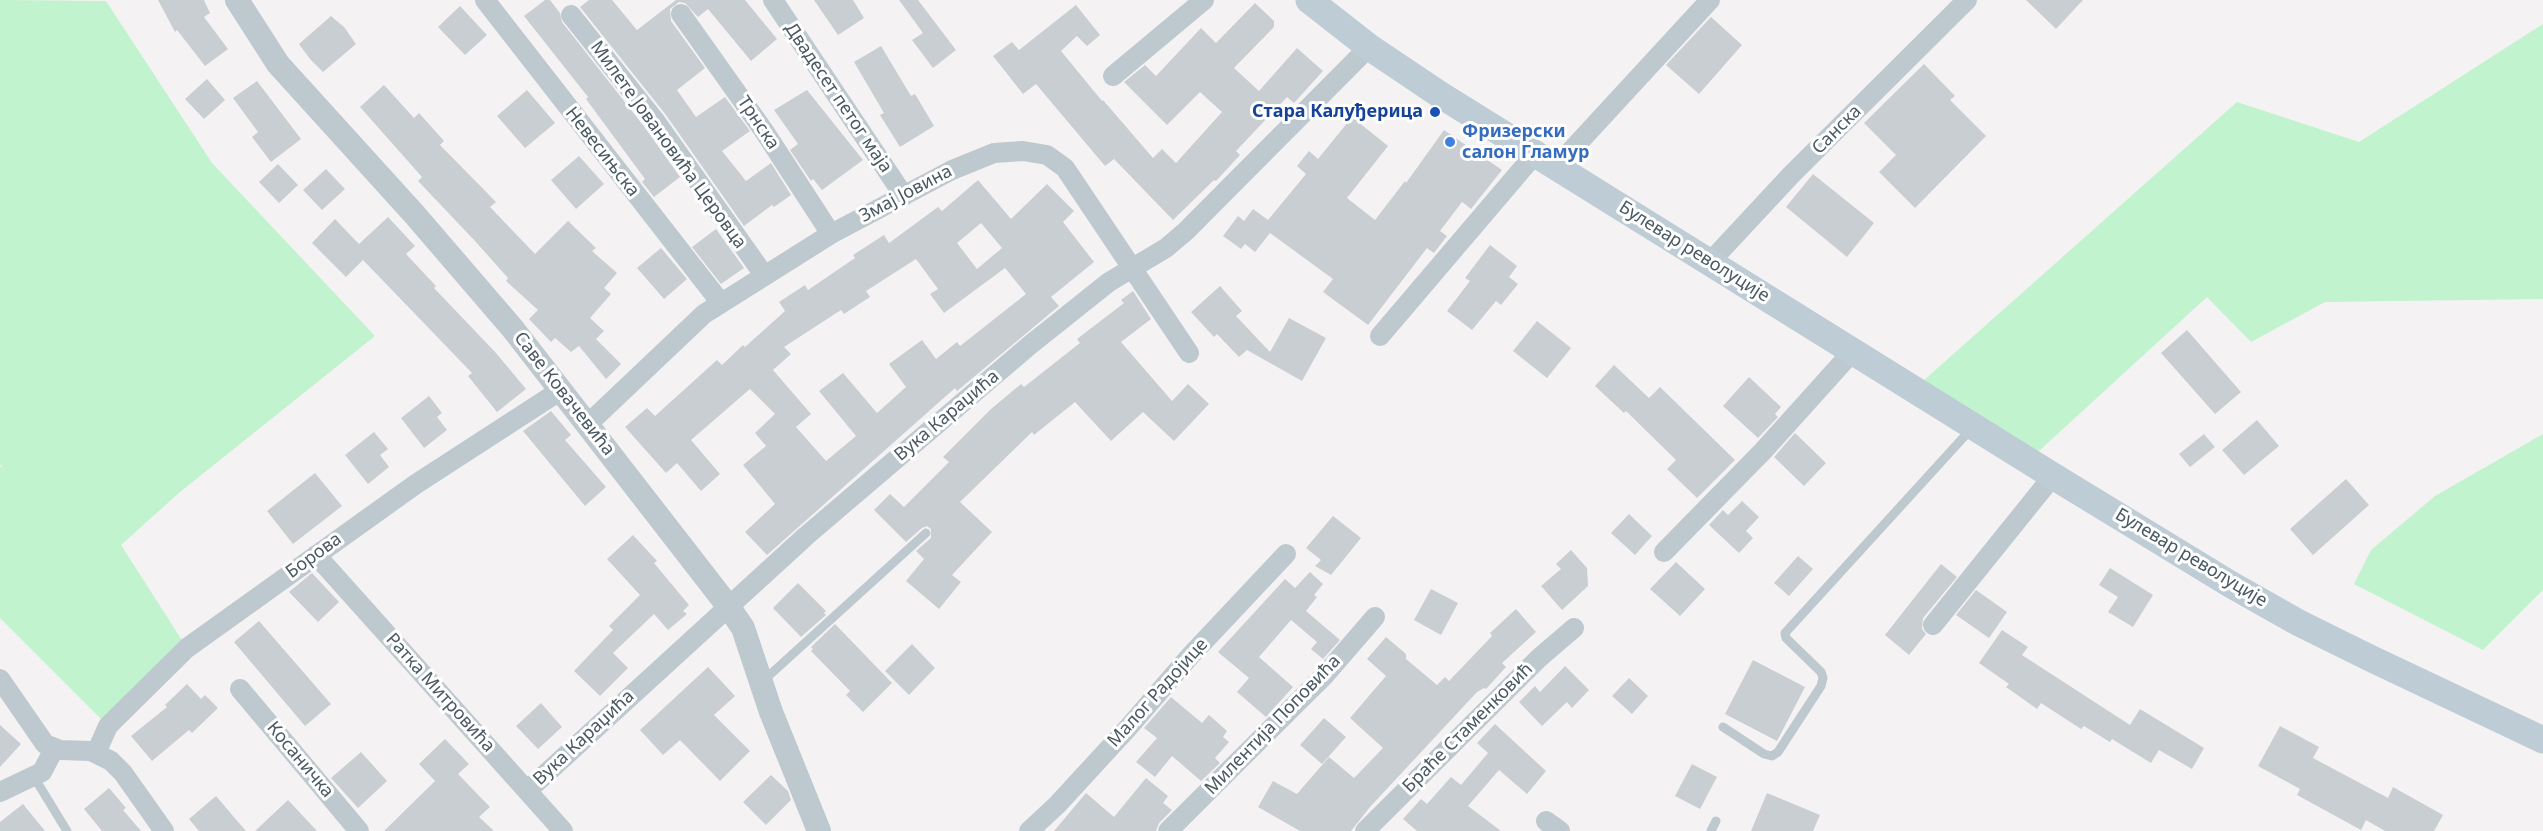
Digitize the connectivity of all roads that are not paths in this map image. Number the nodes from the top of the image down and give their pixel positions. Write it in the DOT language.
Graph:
graph roads {
  1 [pos="237,0"];
  2 [pos="484,0"];
  3 [pos="773,0"];
  4 [pos="1204,0"];
  5 [pos="1310,0"];
  6 [pos="1710,0"];
  7 [pos="1967,0"];
  8 [pos="681,14"];
  9 [pos="571,15"];
  10 [pos="1369,47"];
  11 [pos="1113,76"];
  12 [pos="1546,160"];
  13 [pos="904,196"];
  14 [pos="831,234"];
  15 [pos="1710,262"];
  16 [pos="1133,267"];
  17 [pos="764,275"];
  18 [pos="721,303"];
  19 [pos="1380,336"];
  20 [pos="1853,351"];
  21 [pos="1189,353"];
  22 [pos="561,390"];
  23 [pos="588,424"];
  24 [pos="1974,427"];
  25 [pos="2053,476"];
  26 [pos="926,533"];
  27 [pos="1664,552"];
  28 [pos="1286,554"];
  29 [pos="316,555"];
  30 [pos="728,606"];
  31 [pos="1374,616"];
  32 [pos="1933,625"];
  33 [pos="1574,628"];
  34 [pos="0,679"];
  35 [pos="762,682"];
  36 [pos="240,689"];
  37 [pos="1723,727"];
  38 [pos="2543,740"];
  39 [pos="54,749"];
  40 [pos="96,753"];
  41 [pos="34,777"];
  42 [pos="528,790"];
  43 [pos="0,792"];
  44 [pos="1716,821"];
  45 [pos="67,831"];
  46 [pos="164,831"];
  47 [pos="359,831"];
  48 [pos="563,831"];
  49 [pos="819,831"];
  50 [pos="1029,831"];
  51 [pos="1168,831"];
  52 [pos="1365,831"];
  53 [pos="1711,831"];
  1 -- 22 [label="street, Саве Ковачевића"];
  2 -- 18 [label="street, Невесињска"];
  3 -- 13 [label="street, Двадесет петог маја"];
  4 -- 11 [label="street"];
  5 -- 10 [label="main road, Булевар револуције"];
  6 -- 12 [label="street"];
  7 -- 15 [label="street, Санска"];
  8 -- 14 [label="street, Трнска"];
  9 -- 17 [label="street, Милете Јовановића Церовца"];
  10 -- 12 [label="main road, Булевар револуције"];
  10 -- 16 [label="street, Вука Караџића"];
  12 -- 15 [label="main road, Булевар револуције"];
  12 -- 19 [label="street"];
  13 -- 14 [label="street, Змај Јовина"];
  13 -- 16 [label="street, Змај Јовина"];
  14 -- 17 [label="street, Змај Јовина"];
  15 -- 20 [label="main road, Булевар револуције"];
  16 -- 21 [label="street, Змај Јовина"];
  16 -- 30 [label="street, Вука Караџића"];
  17 -- 18 [label="street, Змај Јовина"];
  18 -- 23 [label="street, Змај Јовина"];
  20 -- 24 [label="main road, Булевар револуције"];
  20 -- 27 [label="street"];
  22 -- 23 [label="street, Саве Ковачевића"];
  22 -- 29 [label="street, Борова"];
  23 -- 30 [label="street, Саве Ковачевића"];
  24 -- 25 [label="main road, Булевар револуције"];
  24 -- 37 [label="lane"];
  25 -- 32 [label="street"];
  25 -- 38 [label="main road, Булевар револуције"];
  26 -- 35 [label="lane"];
  28 -- 50 [label="street, Малог Радојице"];
  29 -- 40 [label="street, Борова"];
  29 -- 42 [label="street, Ратка Митровића"];
  30 -- 35 [label="street, Саве Ковачевића"];
  30 -- 42 [label="street, Вука Караџића"];
  31 -- 51 [label="street, Милентија Поповића"];
  33 -- 52 [label="street, Браће Стаменковић"];
  34 -- 39 [label="street"];
  35 -- 49 [label="street, Саве Ковачевића"];
  36 -- 47 [label="street, Косаничка"];
  39 -- 40 [label="street"];
  39 -- 41 [label="street"];
  40 -- 46 [label="street"];
  41 -- 43 [label="street"];
  41 -- 45 [label="lane"];
  42 -- 48 [label="street, Ратка Митровића"];
  44 -- 53 [label="lane"];
}
